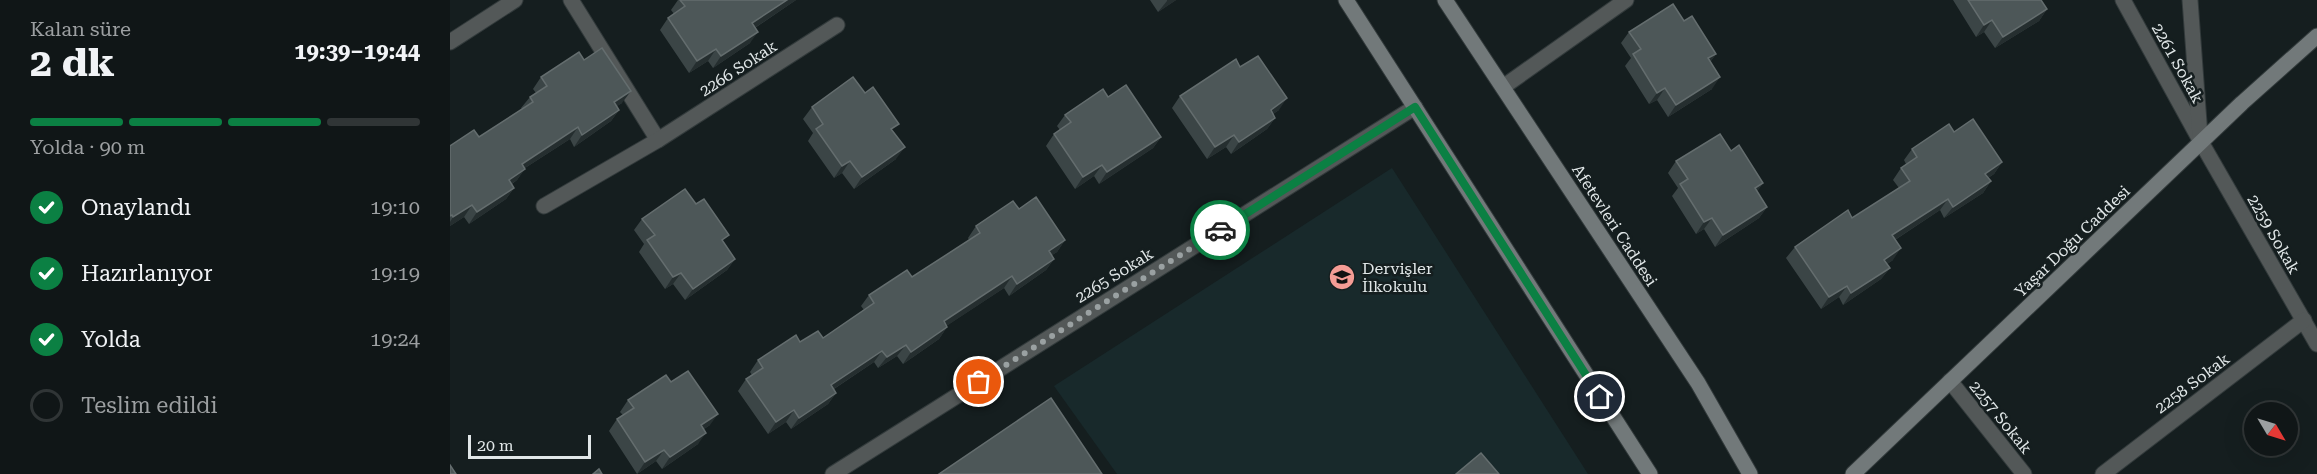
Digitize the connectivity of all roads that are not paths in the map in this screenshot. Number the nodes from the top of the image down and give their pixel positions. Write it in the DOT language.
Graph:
graph roads {
  1 [pos="515,0"];
  2 [pos="571,0"];
  3 [pos="1346,0"];
  4 [pos="1445,0"];
  5 [pos="1626,0"];
  6 [pos="2123,0"];
  7 [pos="2190,0"];
  8 [pos="837,25"];
  9 [pos="2317,36"];
  10 [pos="450,42"];
  11 [pos="1503,87"];
  12 [pos="1415,107"];
  13 [pos="658,140"];
  14 [pos="2201,142"];
  15 [pos="544,206"];
  16 [pos="2304,320"];
  17 [pos="2317,344"];
  18 [pos="1950,381"];
  19 [pos="833,474"];
  20 [pos="1650,474"];
  21 [pos="1750,474"];
  22 [pos="1853,474"];
  23 [pos="2024,474"];
  24 [pos="2103,474"];
  1 -- 10 [label="street"];
  2 -- 13 [label="street"];
  3 -- 12 [label="main road"];
  4 -- 11 [label="main road, Afetevleri Caddesi"];
  5 -- 11 [label="street"];
  6 -- 14 [label="street, 2261 Sokak"];
  7 -- 14 [label="street"];
  8 -- 13 [label="street, 2266 Sokak"];
  9 -- 14 [label="main road, Yaşar Doğu Caddesi"];
  11 -- 21 [label="main road, Afetevleri Caddesi"];
  12 -- 19 [label="street, 2265 Sokak"];
  12 -- 20 [label="main road"];
  13 -- 15 [label="street, 2266 Sokak"];
  14 -- 16 [label="street, 2259 Sokak"];
  14 -- 18 [label="main road, Yaşar Doğu Caddesi"];
  16 -- 17 [label="street, 2259 Sokak"];
  16 -- 24 [label="street, 2258 Sokak"];
  18 -- 22 [label="main road, Yaşar Doğu Caddesi"];
  18 -- 23 [label="street, 2257 Sokak"];
}
